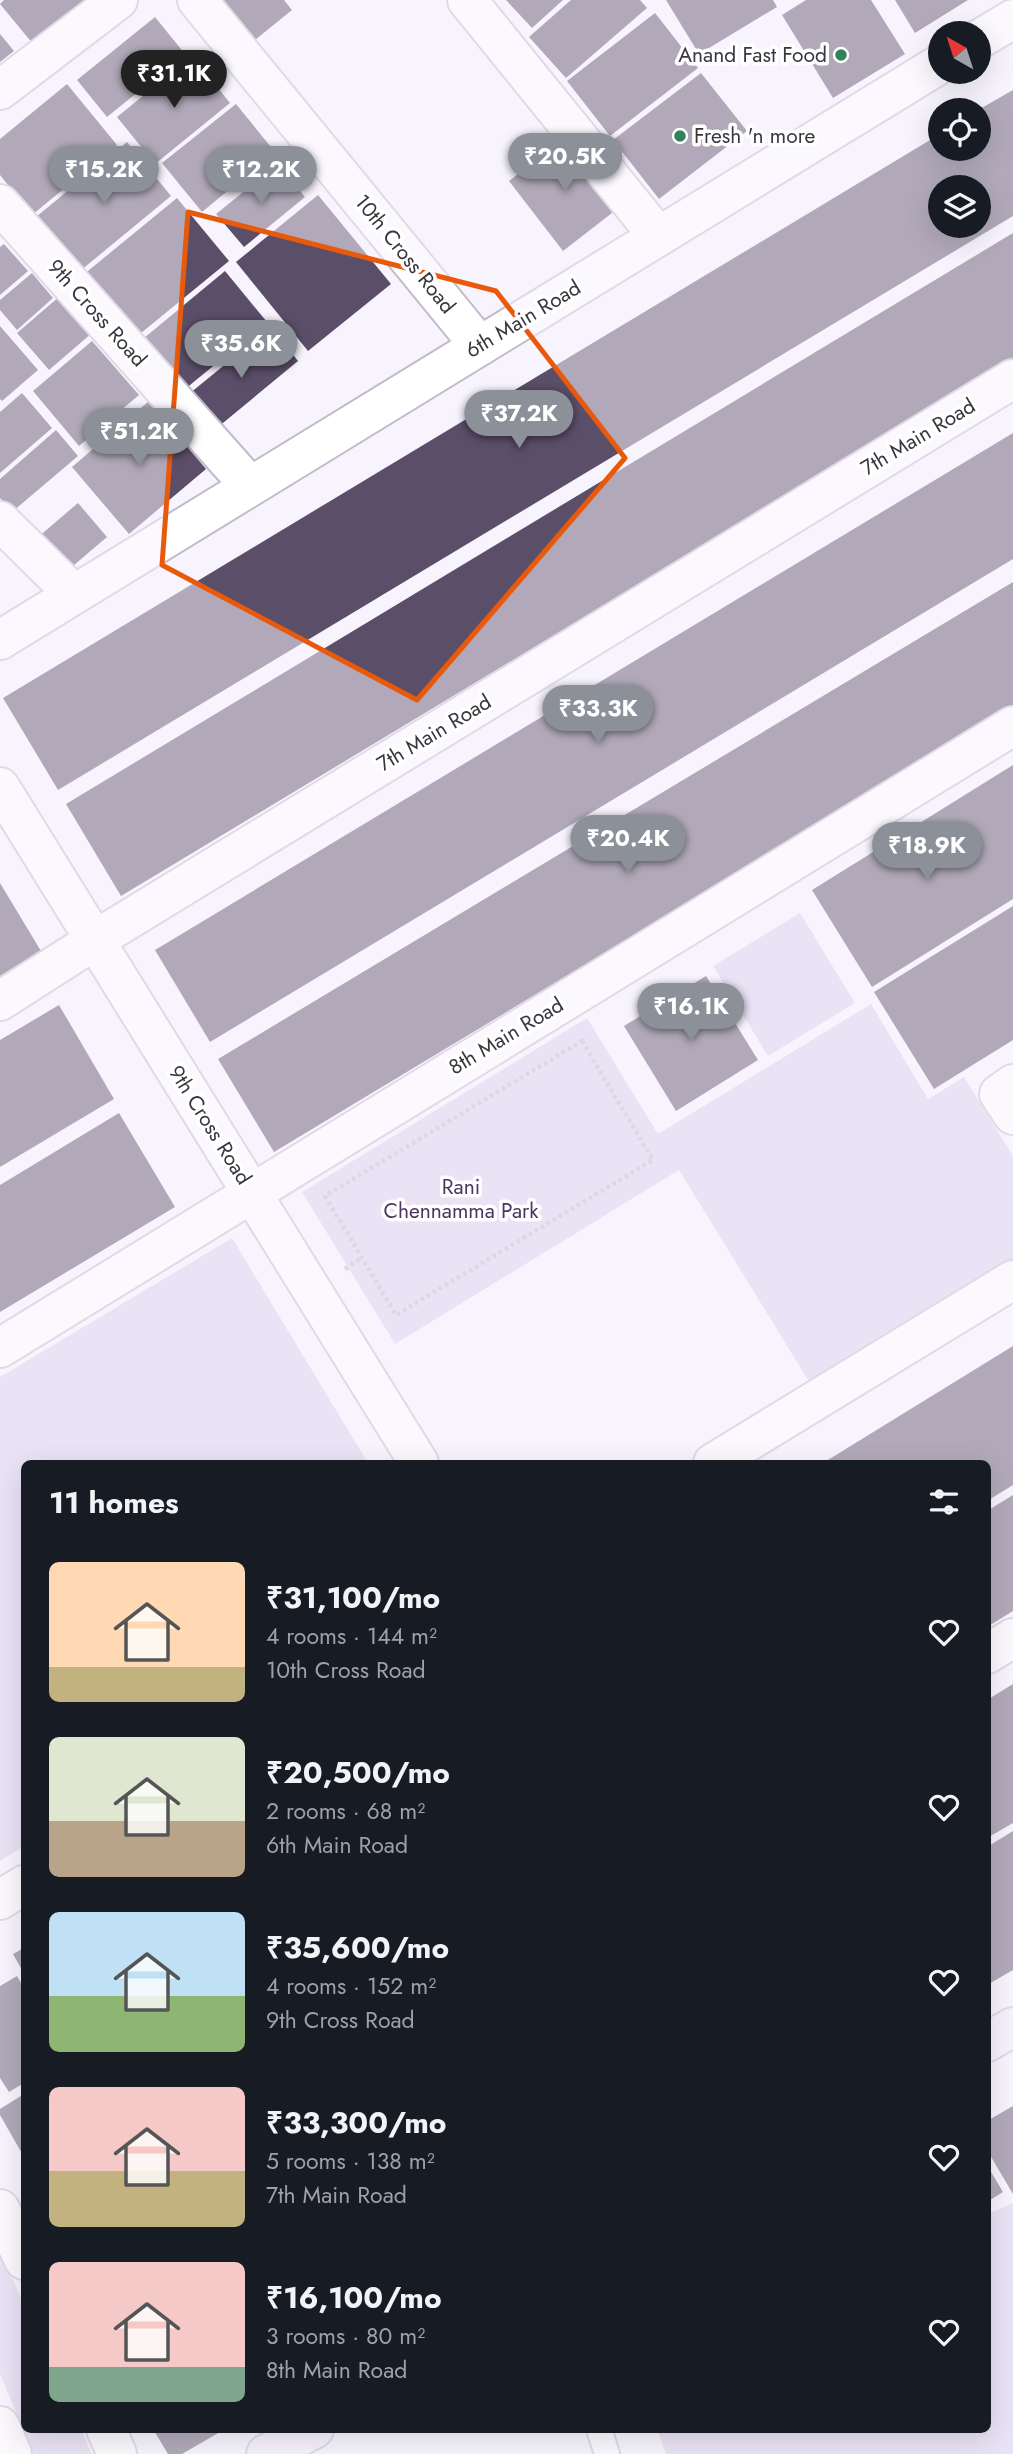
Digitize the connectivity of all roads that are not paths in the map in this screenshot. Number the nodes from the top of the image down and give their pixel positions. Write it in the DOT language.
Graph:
graph roads {
  1 [pos="118,0"];
  2 [pos="197,0"];
  3 [pos="467,0"];
  4 [pos="1013,19"];
  5 [pos="991,32"];
  6 [pos="928,71"];
  7 [pos="0,90"];
  8 [pos="0,204"];
  9 [pos="659,236"];
  10 [pos="480,345"];
  11 [pos="1013,379"];
  12 [pos="250,486"];
  13 [pos="0,521"];
  14 [pos="74,594"];
  15 [pos="0,640"];
  16 [pos="1013,726"];
  17 [pos="0,787"];
  18 [pos="95,940"];
  19 [pos="0,1002"];
  20 [pos="1013,1084"];
  21 [pos="1013,1115"];
  22 [pos="252,1192"];
  23 [pos="1013,1280"];
  24 [pos="0,1348"];
  25 [pos="417,1460"];
  26 [pos="718,1460"];
  27 [pos="1013,1638"];
  28 [pos="991,1652"];
  29 [pos="21,1887"];
  30 [pos="0,1900"];
  31 [pos="1013,2027"];
  32 [pos="991,2040"];
  33 [pos="0,2209"];
  34 [pos="21,2251"];
  35 [pos="0,2426"];
  36 [pos="108,2433"];
  37 [pos="306,2433"];
  38 [pos="600,2433"];
  39 [pos="12,2454"];
  40 [pos="117,2454"];
  41 [pos="266,2454"];
  42 [pos="607,2454"];
  1 -- 7 [label="street"];
  2 -- 10 [label="street, 10th Cross Road"];
  3 -- 9 [label="street"];
  4 -- 5 [label="street"];
  6 -- 9 [label="street, 6th Main Road"];
  8 -- 12 [label="street, 9th Cross Road"];
  9 -- 10 [label="street, 6th Main Road"];
  10 -- 12 [label="street, 6th Main Road"];
  11 -- 18 [label="street, 7th Main Road"];
  12 -- 14 [label="street, 6th Main Road"];
  13 -- 14 [label="street"];
  14 -- 15 [label="street, 6th Main Road"];
  16 -- 22 [label="street, 8th Main Road"];
  17 -- 18 [label="street, 9th Cross Road"];
  18 -- 19 [label="street, 7th Main Road"];
  18 -- 22 [label="street, 9th Cross Road"];
  20 -- 21 [label="street"];
  22 -- 24 [label="street, 8th Main Road"];
  22 -- 25 [label="street, 9th Cross Road"];
  23 -- 26 [label="street"];
  27 -- 28 [label="street"];
  29 -- 30 [label="street"];
  31 -- 32 [label="main road"];
  33 -- 34 [label="street"];
  35 -- 39 [label="street"];
  36 -- 40 [label="street"];
  37 -- 41 [label="main road"];
  38 -- 42 [label="lane"];
}
